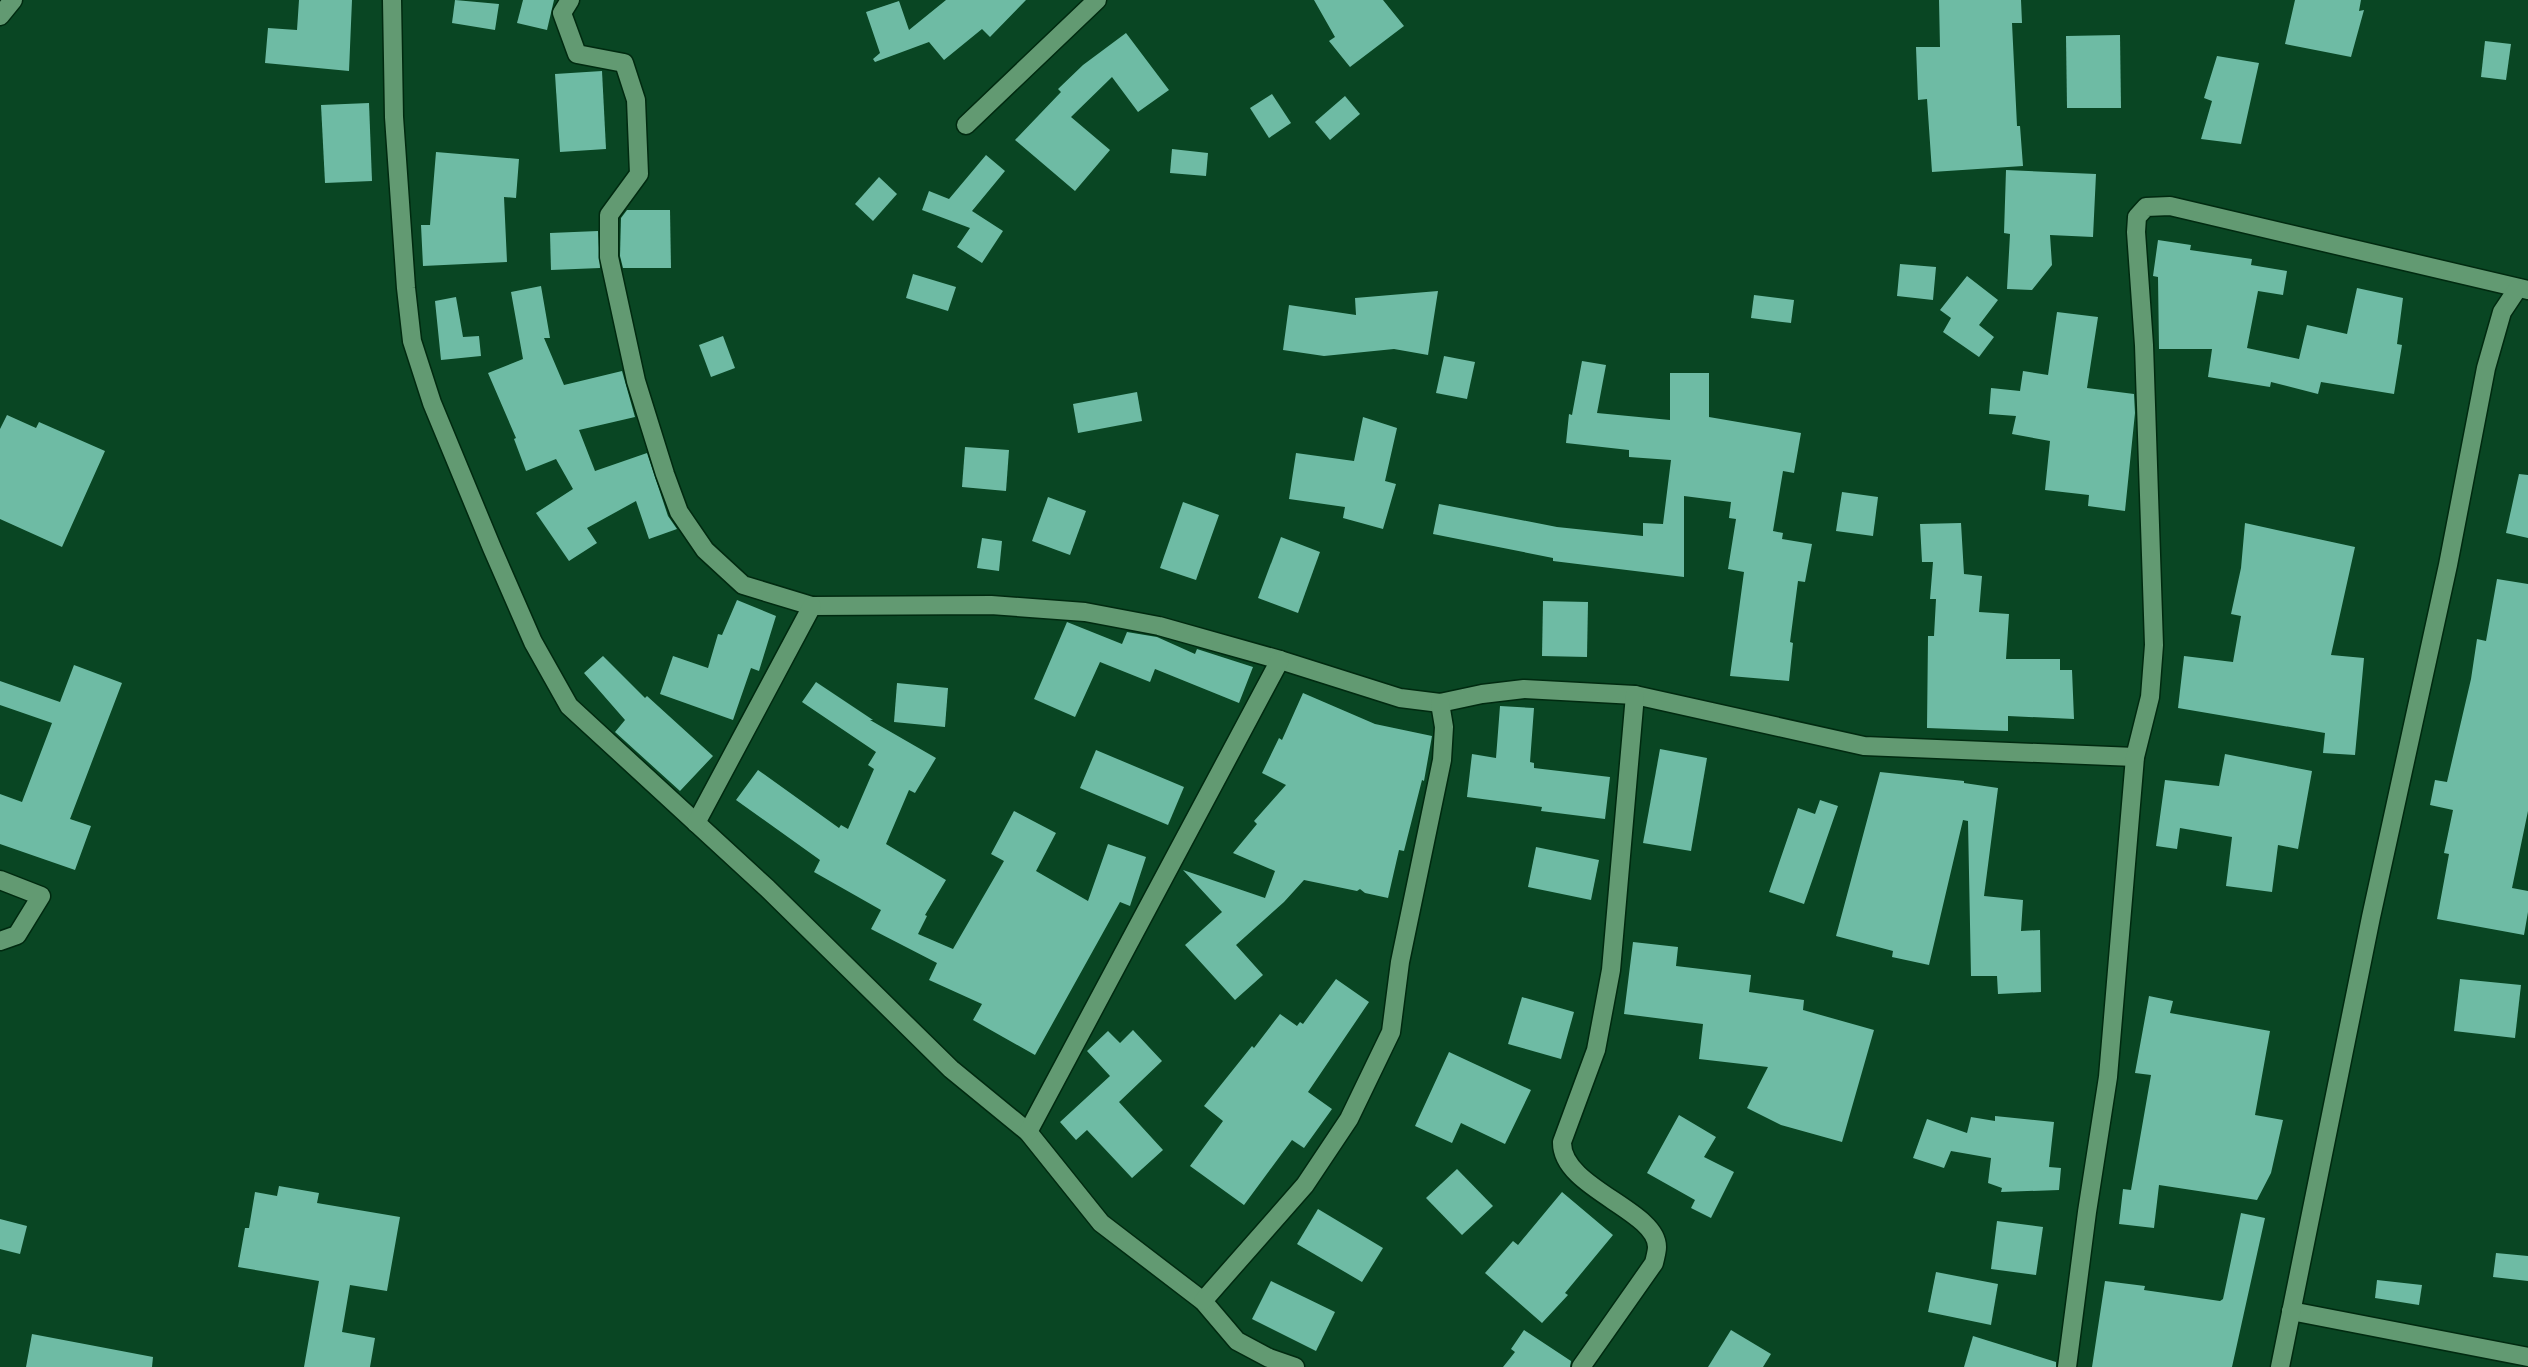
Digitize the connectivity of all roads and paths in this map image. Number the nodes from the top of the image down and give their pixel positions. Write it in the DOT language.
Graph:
graph roads {
  1 [pos="13,0"];
  2 [pos="392,0"];
  3 [pos="570,0"];
  4 [pos="1097,0"];
  5 [pos="0,16"];
  6 [pos="966,125"];
  7 [pos="2523,289"];
  8 [pos="812,606"];
  9 [pos="1280,660"];
  10 [pos="1635,695"];
  11 [pos="1440,703"];
  12 [pos="2134,757"];
  13 [pos="696,823"];
  14 [pos="0,880"];
  15 [pos="0,941"];
  16 [pos="1028,1132"];
  17 [pos="1203,1301"];
  18 [pos="2291,1311"];
  19 [pos="2528,1357"];
  20 [pos="1295,1367"];
  21 [pos="1581,1367"];
  22 [pos="2067,1367"];
  23 [pos="2280,1367"];
  1 -- 5 [label="street"];
  2 -- 13 [label="street"];
  3 -- 8 [label="street"];
  4 -- 6 [label="street"];
  7 -- 12 [label="street"];
  7 -- 18 [label="street"];
  8 -- 9 [label="street"];
  8 -- 13 [label="street"];
  9 -- 11 [label="street"];
  9 -- 16 [label="street"];
  10 -- 11 [label="street"];
  10 -- 12 [label="street"];
  10 -- 21 [label="street"];
  11 -- 17 [label="street"];
  12 -- 22 [label="street"];
  13 -- 16 [label="street"];
  14 -- 15 [label="street"];
  16 -- 17 [label="street"];
  17 -- 20 [label="street"];
  18 -- 19 [label="street"];
  18 -- 23 [label="street"];
}
